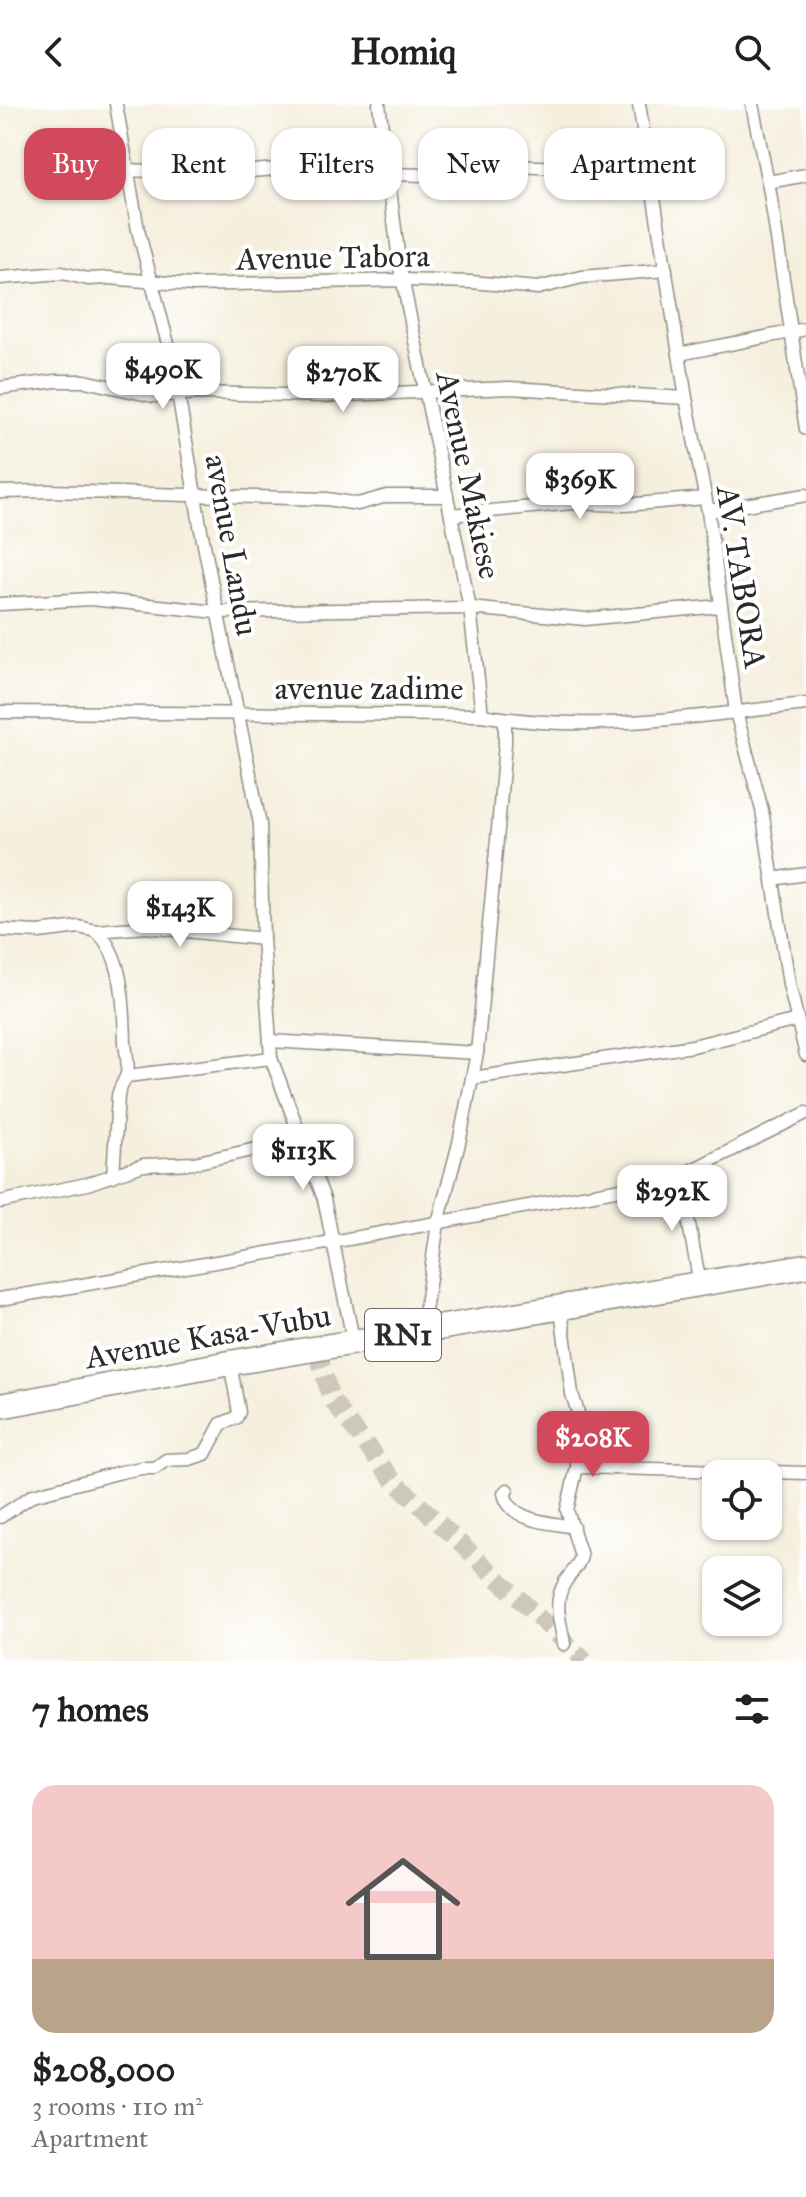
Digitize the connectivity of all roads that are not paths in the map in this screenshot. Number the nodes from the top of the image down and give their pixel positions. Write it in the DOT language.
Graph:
graph roads {
  1 [pos="116,104"];
  2 [pos="379,104"];
  3 [pos="639,104"];
  4 [pos="752,104"];
  5 [pos="382,128"];
  6 [pos="643,128"];
  7 [pos="544,167"];
  8 [pos="128,170"];
  9 [pos="271,170"];
  10 [pos="402,174"];
  11 [pos="806,175"];
  12 [pos="768,182"];
  13 [pos="392,200"];
  14 [pos="654,200"];
  15 [pos="666,270"];
  16 [pos="0,278"];
  17 [pos="403,280"];
  18 [pos="153,281"];
  19 [pos="806,329"];
  20 [pos="790,331"];
  21 [pos="679,354"];
  22 [pos="0,388"];
  23 [pos="426,392"];
  24 [pos="178,394"];
  25 [pos="686,398"];
  26 [pos="806,429"];
  27 [pos="0,492"];
  28 [pos="195,495"];
  29 [pos="806,495"];
  30 [pos="447,496"];
  31 [pos="706,504"];
  32 [pos="451,515"];
  33 [pos="0,604"];
  34 [pos="720,606"];
  35 [pos="470,608"];
  36 [pos="217,612"];
  37 [pos="806,704"];
  38 [pos="0,712"];
  39 [pos="736,712"];
  40 [pos="236,714"];
  41 [pos="482,715"];
  42 [pos="505,719"];
  43 [pos="806,874"];
  44 [pos="773,879"];
  45 [pos="0,930"];
  46 [pos="96,931"];
  47 [pos="263,939"];
  48 [pos="797,1020"];
  49 [pos="270,1041"];
  50 [pos="477,1053"];
  51 [pos="806,1055"];
  52 [pos="271,1058"];
  53 [pos="127,1076"];
  54 [pos="472,1078"];
  55 [pos="806,1113"];
  56 [pos="301,1135"];
  57 [pos="680,1175"];
  58 [pos="113,1176"];
  59 [pos="0,1202"];
  60 [pos="438,1223"];
  61 [pos="332,1242"];
  62 [pos="806,1266"];
  63 [pos="700,1284"];
  64 [pos="0,1299"];
  65 [pos="561,1310"];
  66 [pos="422,1332"];
  67 [pos="354,1344"];
  68 [pos="230,1363"];
  69 [pos="0,1406"];
  70 [pos="577,1467"];
  71 [pos="806,1473"];
  72 [pos="507,1490"];
  73 [pos="0,1517"];
  74 [pos="573,1527"];
  75 [pos="564,1644"];
  1 -- 8 [label="street, avenue Landu"];
  2 -- 5 [label="street, Avenue Makiese"];
  3 -- 6 [label="street, AV. TABORA"];
  4 -- 12 [label="street"];
  7 -- 10 [label="street"];
  8 -- 9 [label="street"];
  8 -- 18 [label="street, avenue Landu"];
  11 -- 12 [label="street"];
  12 -- 20 [label="street"];
  13 -- 17 [label="street, Avenue Makiese"];
  14 -- 15 [label="street, AV. TABORA"];
  15 -- 17 [label="street, Avenue Tabora"];
  15 -- 21 [label="street, AV. TABORA"];
  16 -- 18 [label="street, Avenue Tabora"];
  17 -- 18 [label="street, Avenue Tabora"];
  17 -- 23 [label="street, Avenue Makiese"];
  18 -- 24 [label="street, avenue Landu"];
  19 -- 20 [label="street"];
  20 -- 21 [label="street"];
  20 -- 26 [label="street"];
  21 -- 25 [label="street, AV. TABORA"];
  22 -- 24 [label="street"];
  23 -- 24 [label="street"];
  23 -- 25 [label="street"];
  23 -- 30 [label="street, Avenue Makiese"];
  24 -- 28 [label="street, avenue Landu"];
  25 -- 31 [label="street, AV. TABORA"];
  27 -- 28 [label="street"];
  28 -- 30 [label="street"];
  28 -- 36 [label="street, avenue Landu"];
  29 -- 31 [label="street"];
  30 -- 32 [label="street, Avenue Makiese"];
  31 -- 32 [label="street"];
  31 -- 34 [label="street, AV. TABORA"];
  32 -- 35 [label="street, Avenue Makiese"];
  33 -- 36 [label="street"];
  34 -- 35 [label="street"];
  34 -- 39 [label="street, AV. TABORA"];
  35 -- 36 [label="street"];
  35 -- 41 [label="street, Avenue Makiese"];
  36 -- 40 [label="street, avenue Landu"];
  37 -- 39 [label="street, avenue zadime"];
  38 -- 40 [label="street, avenue zadime"];
  39 -- 42 [label="street, avenue zadime"];
  39 -- 44 [label="street, AV. TABORA"];
  40 -- 41 [label="street, avenue zadime"];
  40 -- 47 [label="street, avenue Landu"];
  41 -- 42 [label="street, avenue zadime"];
  42 -- 50 [label="street"];
  43 -- 44 [label="street"];
  44 -- 48 [label="street, AV. TABORA"];
  45 -- 46 [label="street"];
  46 -- 47 [label="street"];
  46 -- 53 [label="street"];
  47 -- 49 [label="street, avenue Landu"];
  48 -- 51 [label="street, AV. TABORA"];
  48 -- 54 [label="street"];
  49 -- 50 [label="street"];
  49 -- 52 [label="street, avenue Landu"];
  50 -- 54 [label="street"];
  52 -- 53 [label="street"];
  52 -- 56 [label="street, avenue Landu"];
  53 -- 58 [label="street"];
  54 -- 60 [label="street"];
  55 -- 57 [label="street"];
  56 -- 58 [label="street"];
  56 -- 61 [label="street, avenue Landu"];
  57 -- 60 [label="street"];
  57 -- 63 [label="street"];
  58 -- 59 [label="street"];
  60 -- 61 [label="street"];
  60 -- 66 [label="street"];
  61 -- 64 [label="street"];
  61 -- 67 [label="street, avenue Landu"];
  62 -- 63 [label="highway, Avenue Kasa-Vubu / RN1"];
  63 -- 65 [label="highway, Avenue Kasa-Vubu / RN1"];
  65 -- 66 [label="highway, Avenue Kasa-Vubu / RN1"];
  65 -- 70 [label="street"];
  66 -- 67 [label="highway, Avenue Kasa-Vubu / RN1"];
  67 -- 68 [label="highway, Avenue Kasa-Vubu / RN1"];
  68 -- 69 [label="highway, Avenue Kasa-Vubu / RN1"];
  68 -- 73 [label="street"];
  70 -- 71 [label="street"];
  70 -- 74 [label="street"];
  72 -- 74 [label="street"];
  74 -- 75 [label="street"];
}
